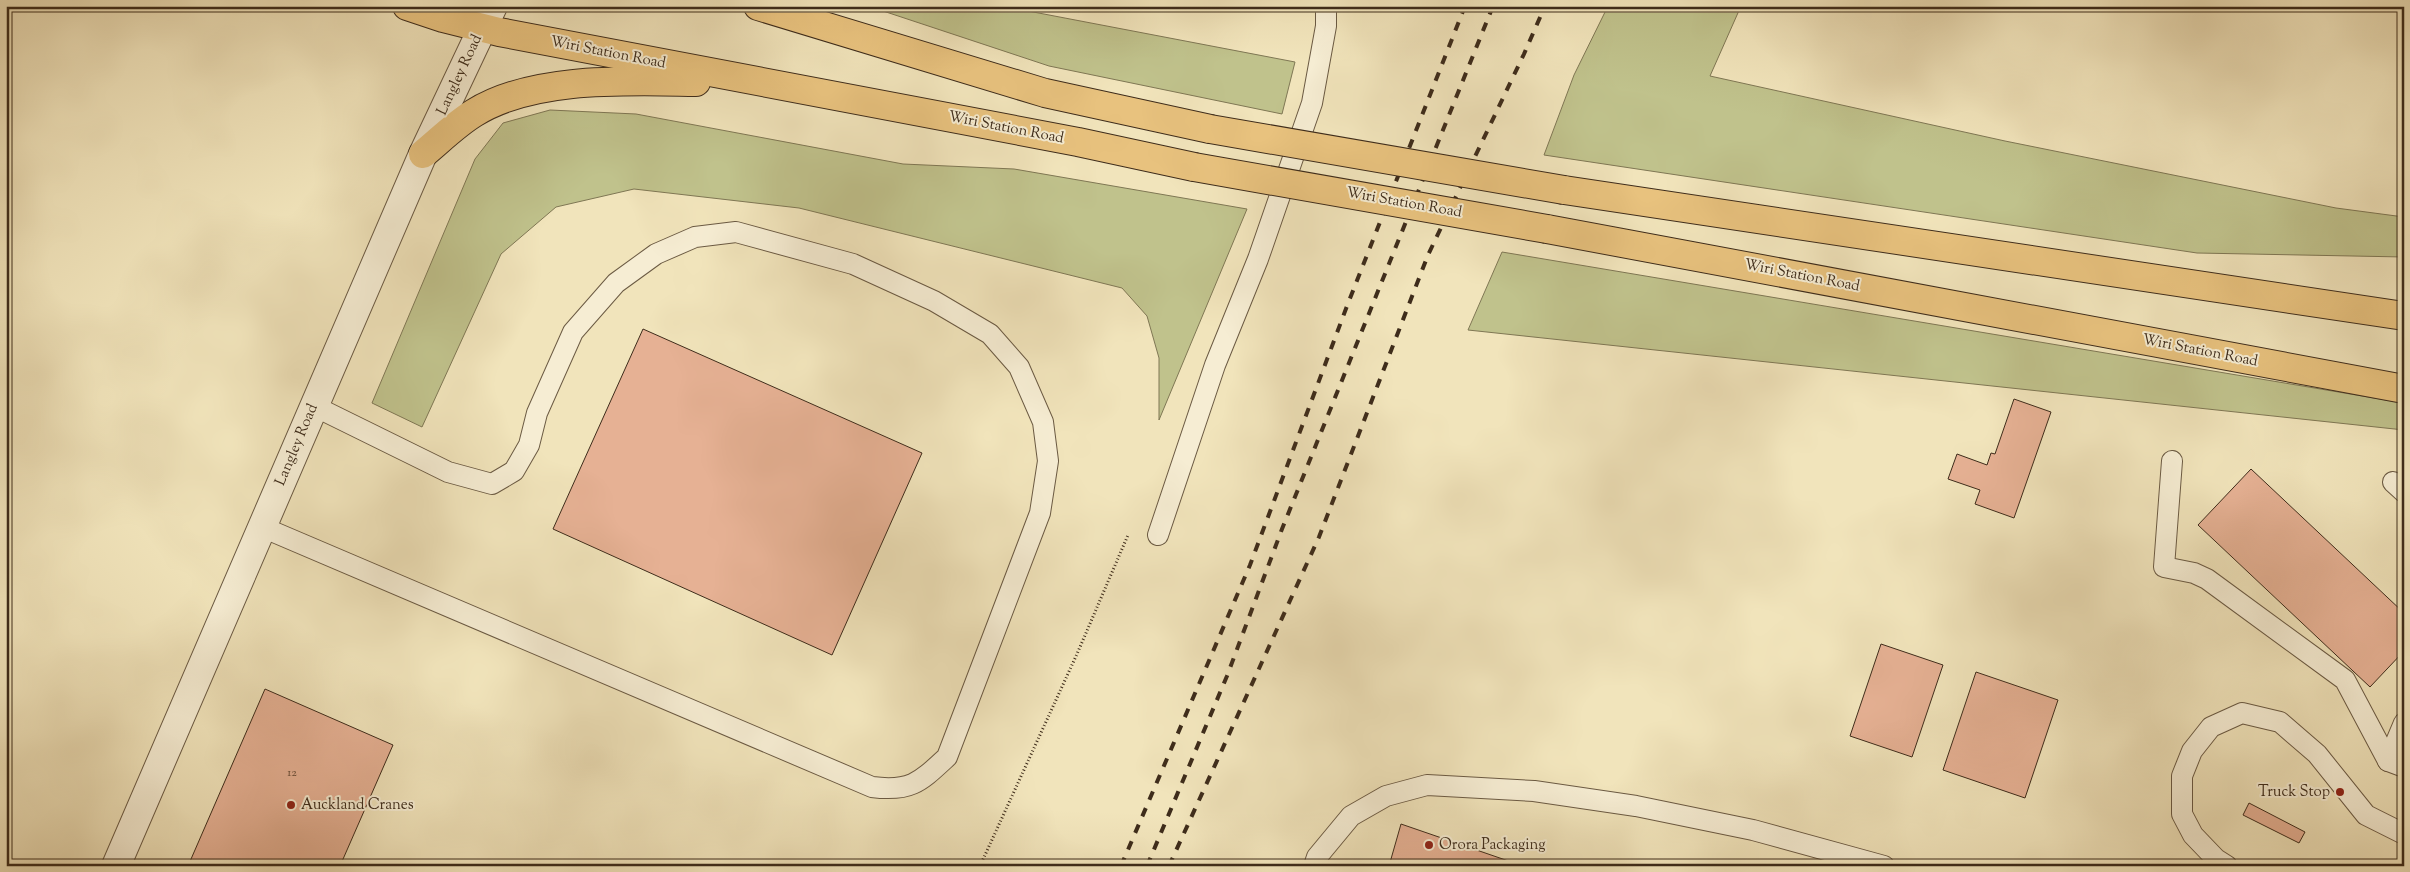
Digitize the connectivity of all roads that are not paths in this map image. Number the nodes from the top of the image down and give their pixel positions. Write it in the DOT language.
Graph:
graph roads {
  1 [pos="407,6"];
  2 [pos="758,6"];
  3 [pos="1326,6"];
  4 [pos="486,13"];
  5 [pos="770,84"];
  6 [pos="423,154"];
  7 [pos="2404,316"];
  8 [pos="2404,389"];
  9 [pos="314,406"];
  10 [pos="2172,461"];
  11 [pos="262,527"];
  12 [pos="1158,535"];
  13 [pos="2404,723"];
  14 [pos="2396,764"];
  15 [pos="2404,834"];
  16 [pos="116,866"];
  17 [pos="1314,866"];
  18 [pos="1884,866"];
  19 [pos="2227,866"];
  1 -- 4 [label="main road, Wiri Station Road"];
  2 -- 7 [label="main road, bridge"];
  3 -- 12 [label="lane"];
  4 -- 5 [label="main road, Wiri Station Road"];
  4 -- 6 [label="street, Langley Road"];
  5 -- 6 [label="main road"];
  5 -- 8 [label="main road, Wiri Station Road, bridge"];
  6 -- 9 [label="street, Langley Road"];
  9 -- 11 [label="street, Langley Road"];
  9 -- 11 [label="lane"];
  10 -- 14 [label="lane"];
  11 -- 16 [label="street, Langley Road"];
  13 -- 14 [label="lane"];
  15 -- 19 [label="lane"];
  17 -- 18 [label="lane"];
}
